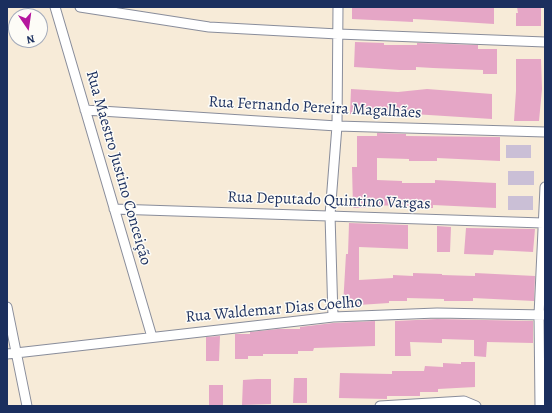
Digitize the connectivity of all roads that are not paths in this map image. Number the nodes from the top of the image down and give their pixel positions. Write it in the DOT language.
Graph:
graph roads {
  1 [pos="55,7"];
  2 [pos="80,7"];
  3 [pos="338,7"];
  4 [pos="338,34"];
  5 [pos="545,42"];
  6 [pos="85,110"];
  7 [pos="337,126"];
  8 [pos="545,132"];
  9 [pos="545,187"];
  10 [pos="114,209"];
  11 [pos="330,215"];
  12 [pos="543,223"];
  13 [pos="7,308"];
  14 [pos="542,315"];
  15 [pos="333,317"];
  16 [pos="152,337"];
  17 [pos="11,353"];
  18 [pos="402,405"];
  19 [pos="27,406"];
  20 [pos="380,406"];
  21 [pos="476,406"];
  22 [pos="540,406"];
  1 -- 6 [label="street, Rua Maestro Justino Conceição"];
  2 -- 4 [label="street"];
  3 -- 4 [label="street"];
  4 -- 5 [label="street"];
  4 -- 7 [label="street"];
  6 -- 7 [label="street, Rua Fernando Pereira Magalhães"];
  6 -- 10 [label="street, Rua Maestro Justino Conceição"];
  7 -- 8 [label="street, Rua Fernando Pereira Magalhães"];
  7 -- 11 [label="street"];
  9 -- 12 [label="street"];
  10 -- 11 [label="street, Rua Deputado Quintino Vargas"];
  10 -- 16 [label="street, Rua Maestro Justino Conceição"];
  11 -- 12 [label="street, Rua Deputado Quintino Vargas"];
  11 -- 15 [label="street"];
  12 -- 14 [label="street"];
  13 -- 17 [label="street"];
  14 -- 15 [label="street, Rua Waldemar Dias Coelho"];
  14 -- 22 [label="street"];
  15 -- 16 [label="street, Rua Waldemar Dias Coelho"];
  16 -- 17 [label="street, Rua Waldemar Dias Coelho"];
  17 -- 19 [label="street"];
  18 -- 20 [label="street"];
  18 -- 21 [label="street"];
}
